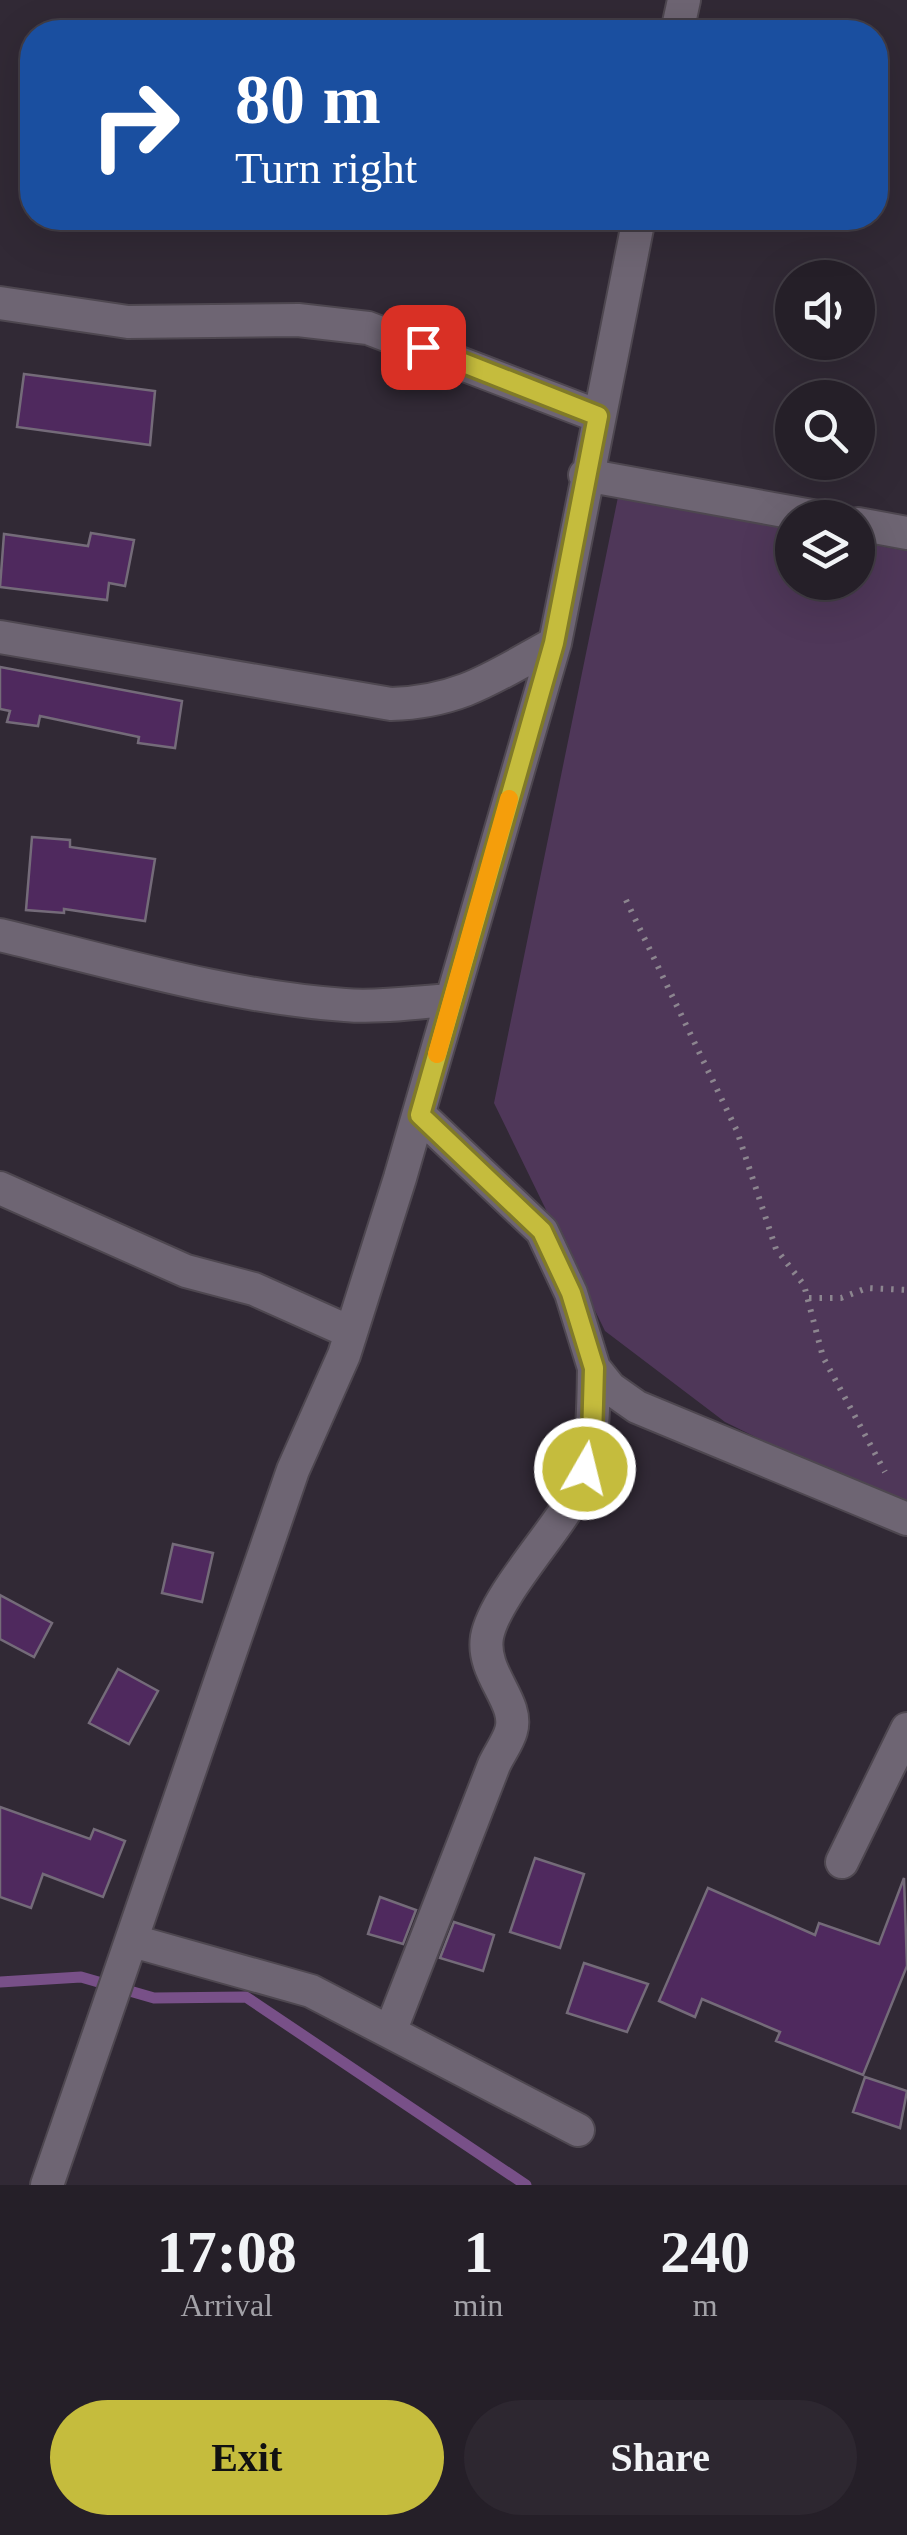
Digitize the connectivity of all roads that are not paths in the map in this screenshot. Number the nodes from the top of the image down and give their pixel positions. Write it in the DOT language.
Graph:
graph roads {
  1 [pos="637,230"];
  2 [pos="0,304"];
  3 [pos="598,416"];
  4 [pos="586,475"];
  5 [pos="775,509"];
  6 [pos="875,527"];
  7 [pos="907,533"];
  8 [pos="0,637"];
  9 [pos="554,643"];
  10 [pos="0,935"];
  11 [pos="452,1000"];
  12 [pos="420,1115"];
  13 [pos="0,1188"];
  14 [pos="350,1332"];
  15 [pos="594,1368"];
  16 [pos="904,1517"];
  17 [pos="907,1729"];
  18 [pos="842,1862"];
  19 [pos="130,1949"];
  20 [pos="390,2032"];
  21 [pos="578,2130"];
  22 [pos="48,2185"];
  1 -- 3 [label="street"];
  2 -- 3 [label="street"];
  3 -- 4 [label="street"];
  4 -- 5 [label="street"];
  4 -- 9 [label="street"];
  6 -- 7 [label="street"];
  8 -- 9 [label="street"];
  9 -- 11 [label="street"];
  10 -- 11 [label="street"];
  11 -- 12 [label="street"];
  12 -- 14 [label="street"];
  12 -- 15 [label="street"];
  13 -- 14 [label="street"];
  14 -- 19 [label="street"];
  15 -- 16 [label="street"];
  15 -- 20 [label="street"];
  17 -- 18 [label="street"];
  19 -- 20 [label="street"];
  19 -- 22 [label="street"];
  20 -- 21 [label="street"];
}
